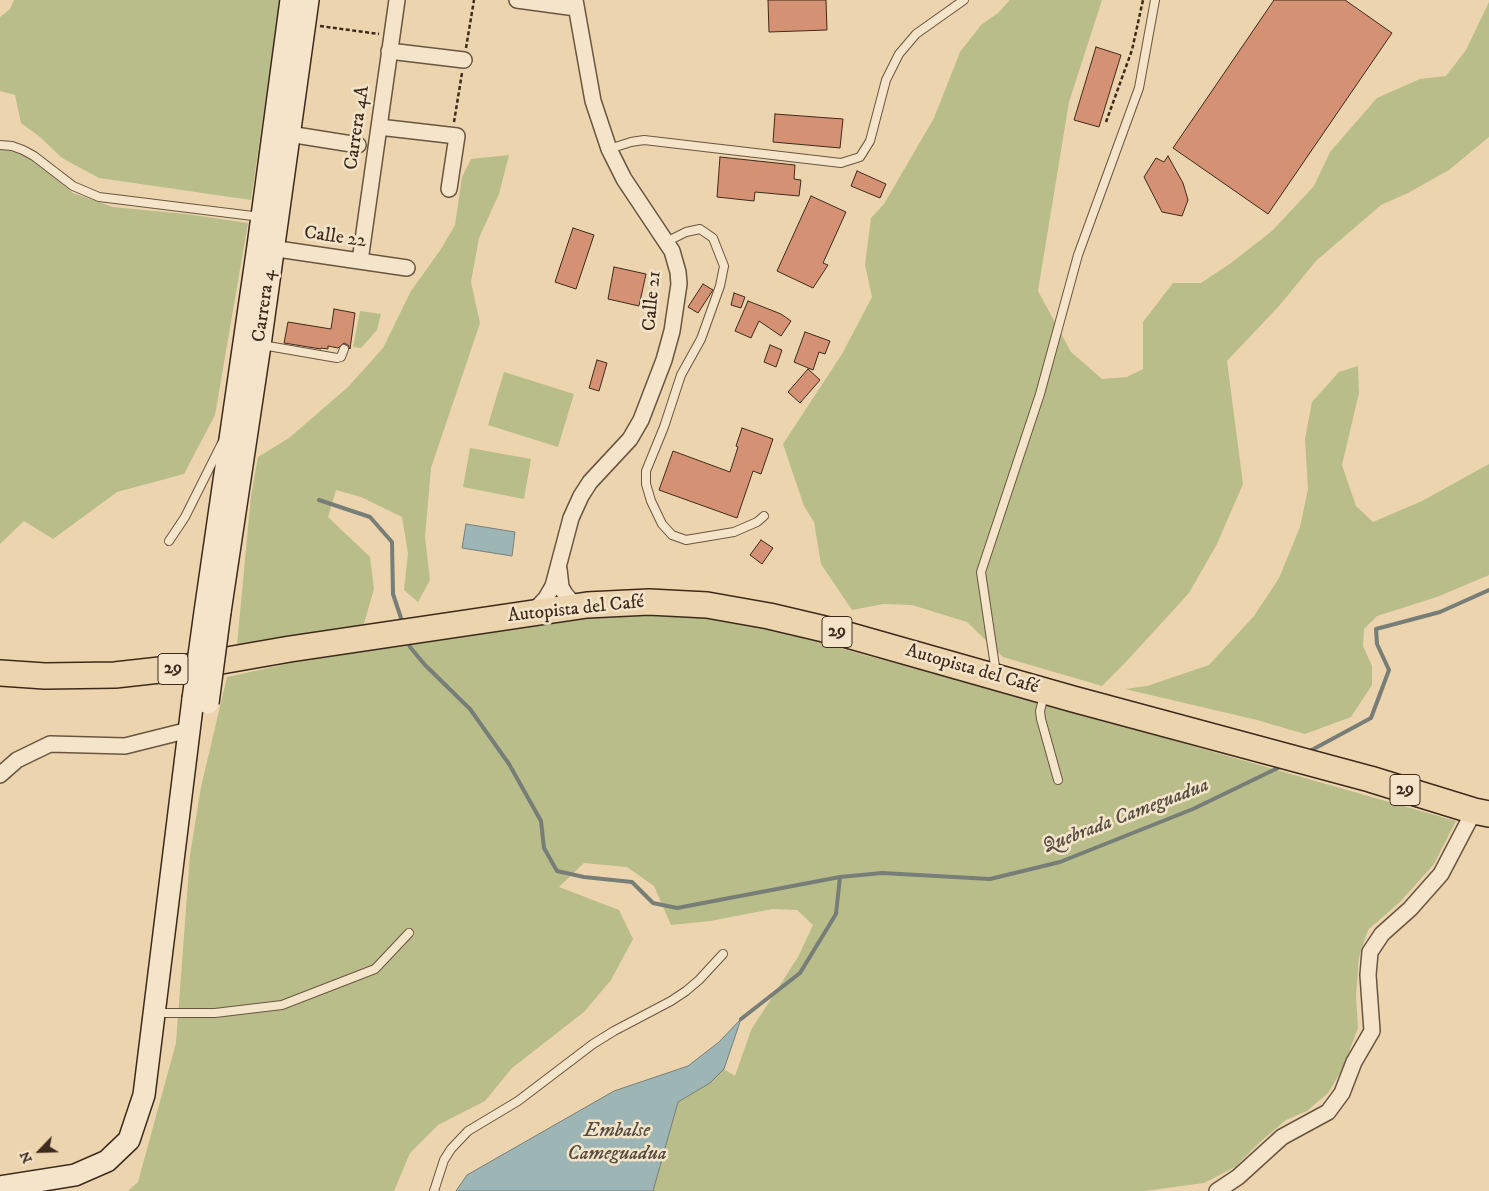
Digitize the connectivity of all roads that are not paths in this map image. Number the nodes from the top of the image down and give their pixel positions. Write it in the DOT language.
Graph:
graph roads {
  1 [pos="291,0"];
  2 [pos="308,0"];
  3 [pos="397,0"];
  4 [pos="517,0"];
  5 [pos="964,0"];
  6 [pos="1155,0"];
  7 [pos="576,4"];
  8 [pos="390,43"];
  9 [pos="464,60"];
  10 [pos="379,127"];
  11 [pos="289,134"];
  12 [pos="358,144"];
  13 [pos="0,145"];
  14 [pos="609,149"];
  15 [pos="449,189"];
  16 [pos="261,217"];
  17 [pos="666,242"];
  18 [pos="266,247"];
  19 [pos="360,262"];
  20 [pos="407,268"];
  21 [pos="260,345"];
  22 [pos="344,349"];
  23 [pos="232,427"];
  24 [pos="764,516"];
  25 [pos="169,540"];
  26 [pos="559,568"];
  27 [pos="580,606"];
  28 [pos="212,612"];
  29 [pos="533,612"];
  30 [pos="0,673"];
  31 [pos="997,677"];
  32 [pos="1045,691"];
  33 [pos="200,701"];
  34 [pos="189,730"];
  35 [pos="0,775"];
  36 [pos="1058,780"];
  37 [pos="178,810"];
  38 [pos="1481,813"];
  39 [pos="409,933"];
  40 [pos="723,954"];
  41 [pos="155,1013"];
  42 [pos="0,1187"];
  43 [pos="434,1191"];
  44 [pos="1217,1191"];
  1 -- 16 [label="main road, Carrera 4"];
  2 -- 11 [label="main road, Carrera 4"];
  3 -- 8 [label="street, Carrera 4A"];
  4 -- 7 [label="street"];
  5 -- 14 [label="lane"];
  6 -- 31 [label="lane"];
  7 -- 14 [label="street, Calle 21"];
  8 -- 9 [label="street"];
  8 -- 10 [label="street, Carrera 4A"];
  10 -- 15 [label="street"];
  10 -- 19 [label="street, Carrera 4A"];
  11 -- 12 [label="street"];
  11 -- 18 [label="main road, Carrera 4"];
  13 -- 16 [label="lane"];
  14 -- 17 [label="street, Calle 21"];
  16 -- 18 [label="main road, Carrera 4"];
  17 -- 24 [label="lane"];
  17 -- 26 [label="street, Calle 21"];
  18 -- 19 [label="street, Calle 22"];
  18 -- 21 [label="main road, Carrera 4"];
  18 -- 23 [label="main road, Carrera 4"];
  19 -- 20 [label="street, Calle 22"];
  21 -- 22 [label="lane"];
  21 -- 28 [label="main road, Carrera 4"];
  23 -- 25 [label="lane"];
  23 -- 28 [label="main road, Carrera 4"];
  26 -- 27 [label="street, Calle 21"];
  26 -- 29 [label="street, Calle 21"];
  27 -- 29 [label="highway, Autopista del Café / 29"];
  27 -- 31 [label="highway, Autopista del Café / 29"];
  28 -- 33 [label="main road, bridge"];
  29 -- 30 [label="highway, Autopista del Café / 29"];
  31 -- 32 [label="highway, Autopista del Café / 29"];
  32 -- 36 [label="lane"];
  32 -- 38 [label="highway, Autopista del Café / 29"];
  33 -- 34 [label="main road"];
  33 -- 37 [label="main road"];
  34 -- 35 [label="street"];
  34 -- 37 [label="main road"];
  37 -- 41 [label="main road"];
  38 -- 44 [label="street"];
  39 -- 41 [label="lane"];
  40 -- 43 [label="lane"];
  41 -- 42 [label="main road"];
}
